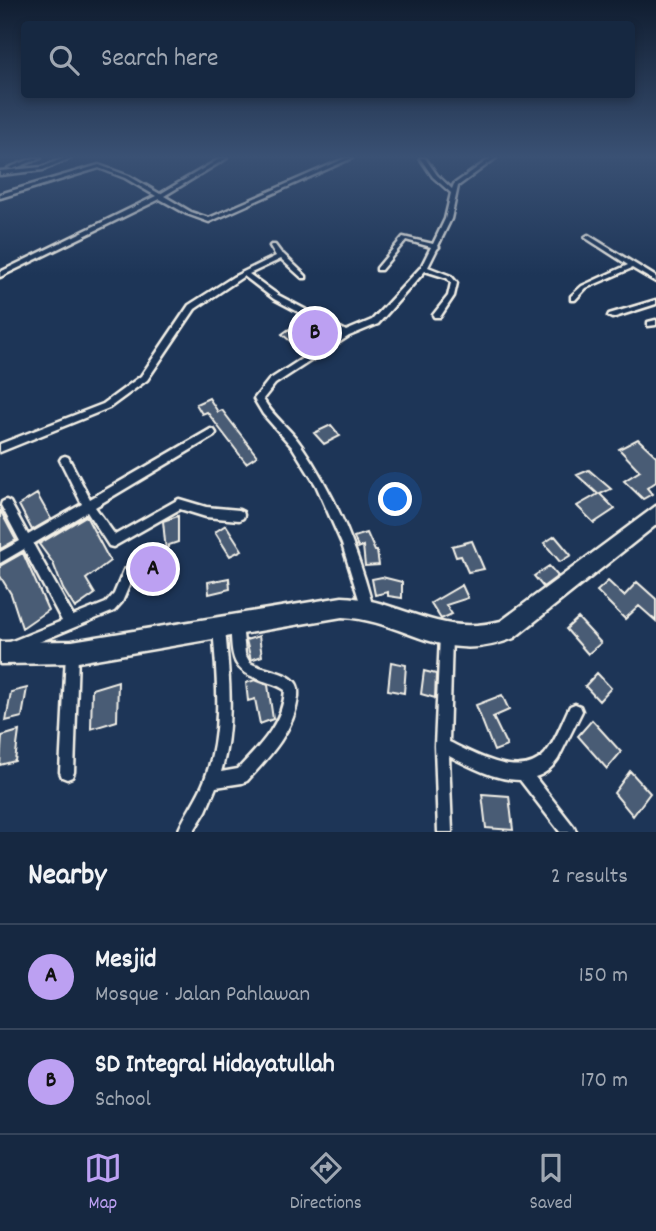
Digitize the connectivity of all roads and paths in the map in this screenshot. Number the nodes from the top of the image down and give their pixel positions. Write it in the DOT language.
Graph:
graph roads {
  1 [pos="160,197"];
  2 [pos="163,197"];
  3 [pos="262,197"];
  4 [pos="452,197"];
  5 [pos="588,237"];
  6 [pos="273,246"];
  7 [pos="436,247"];
  8 [pos="281,255"];
  9 [pos="633,265"];
  10 [pos="424,268"];
  11 [pos="379,269"];
  12 [pos="245,274"];
  13 [pos="0,275"];
  14 [pos="304,277"];
  15 [pos="656,280"];
  16 [pos="573,298"];
  17 [pos="656,302"];
  18 [pos="437,316"];
  19 [pos="612,316"];
  20 [pos="346,334"];
  21 [pos="211,432"];
  22 [pos="0,448"];
  23 [pos="65,460"];
  24 [pos="87,504"];
  25 [pos="6,505"];
  26 [pos="656,514"];
  27 [pos="239,515"];
  28 [pos="27,542"];
  29 [pos="0,558"];
  30 [pos="128,574"];
  31 [pos="367,608"];
  32 [pos="70,623"];
  33 [pos="228,625"];
  34 [pos="446,635"];
  35 [pos="72,652"];
  36 [pos="0,653"];
  37 [pos="575,711"];
  38 [pos="442,746"];
  39 [pos="67,772"];
  40 [pos="524,774"];
  41 [pos="213,780"];
  42 [pos="184,832"];
  43 [pos="445,832"];
  44 [pos="569,832"];
  1 -- 13 [label="street"];
  2 -- 3 [label="street"];
  4 -- 7 [label="street"];
  5 -- 9 [label="street"];
  6 -- 8 [label="street"];
  7 -- 10 [label="street"];
  7 -- 11 [label="street"];
  8 -- 12 [label="street"];
  8 -- 14 [label="street"];
  9 -- 15 [label="street"];
  9 -- 16 [label="street"];
  10 -- 18 [label="street"];
  10 -- 20 [label="street"];
  12 -- 20 [label="street"];
  12 -- 22 [label="street"];
  17 -- 19 [label="street"];
  20 -- 31 [label="street"];
  21 -- 24 [label="street"];
  23 -- 24 [label="street"];
  24 -- 27 [label="street"];
  24 -- 28 [label="street"];
  25 -- 28 [label="street"];
  26 -- 34 [label="highway"];
  28 -- 29 [label="street"];
  28 -- 32 [label="street"];
  30 -- 32 [label="street"];
  31 -- 33 [label="highway"];
  31 -- 34 [label="highway"];
  32 -- 36 [label="street"];
  33 -- 35 [label="highway"];
  33 -- 41 [label="street"];
  33 -- 41 [label="street"];
  34 -- 38 [label="street"];
  35 -- 36 [label="highway"];
  35 -- 39 [label="street"];
  37 -- 40 [label="street"];
  38 -- 40 [label="street"];
  38 -- 43 [label="street"];
  40 -- 44 [label="street"];
  41 -- 42 [label="street"];
}
